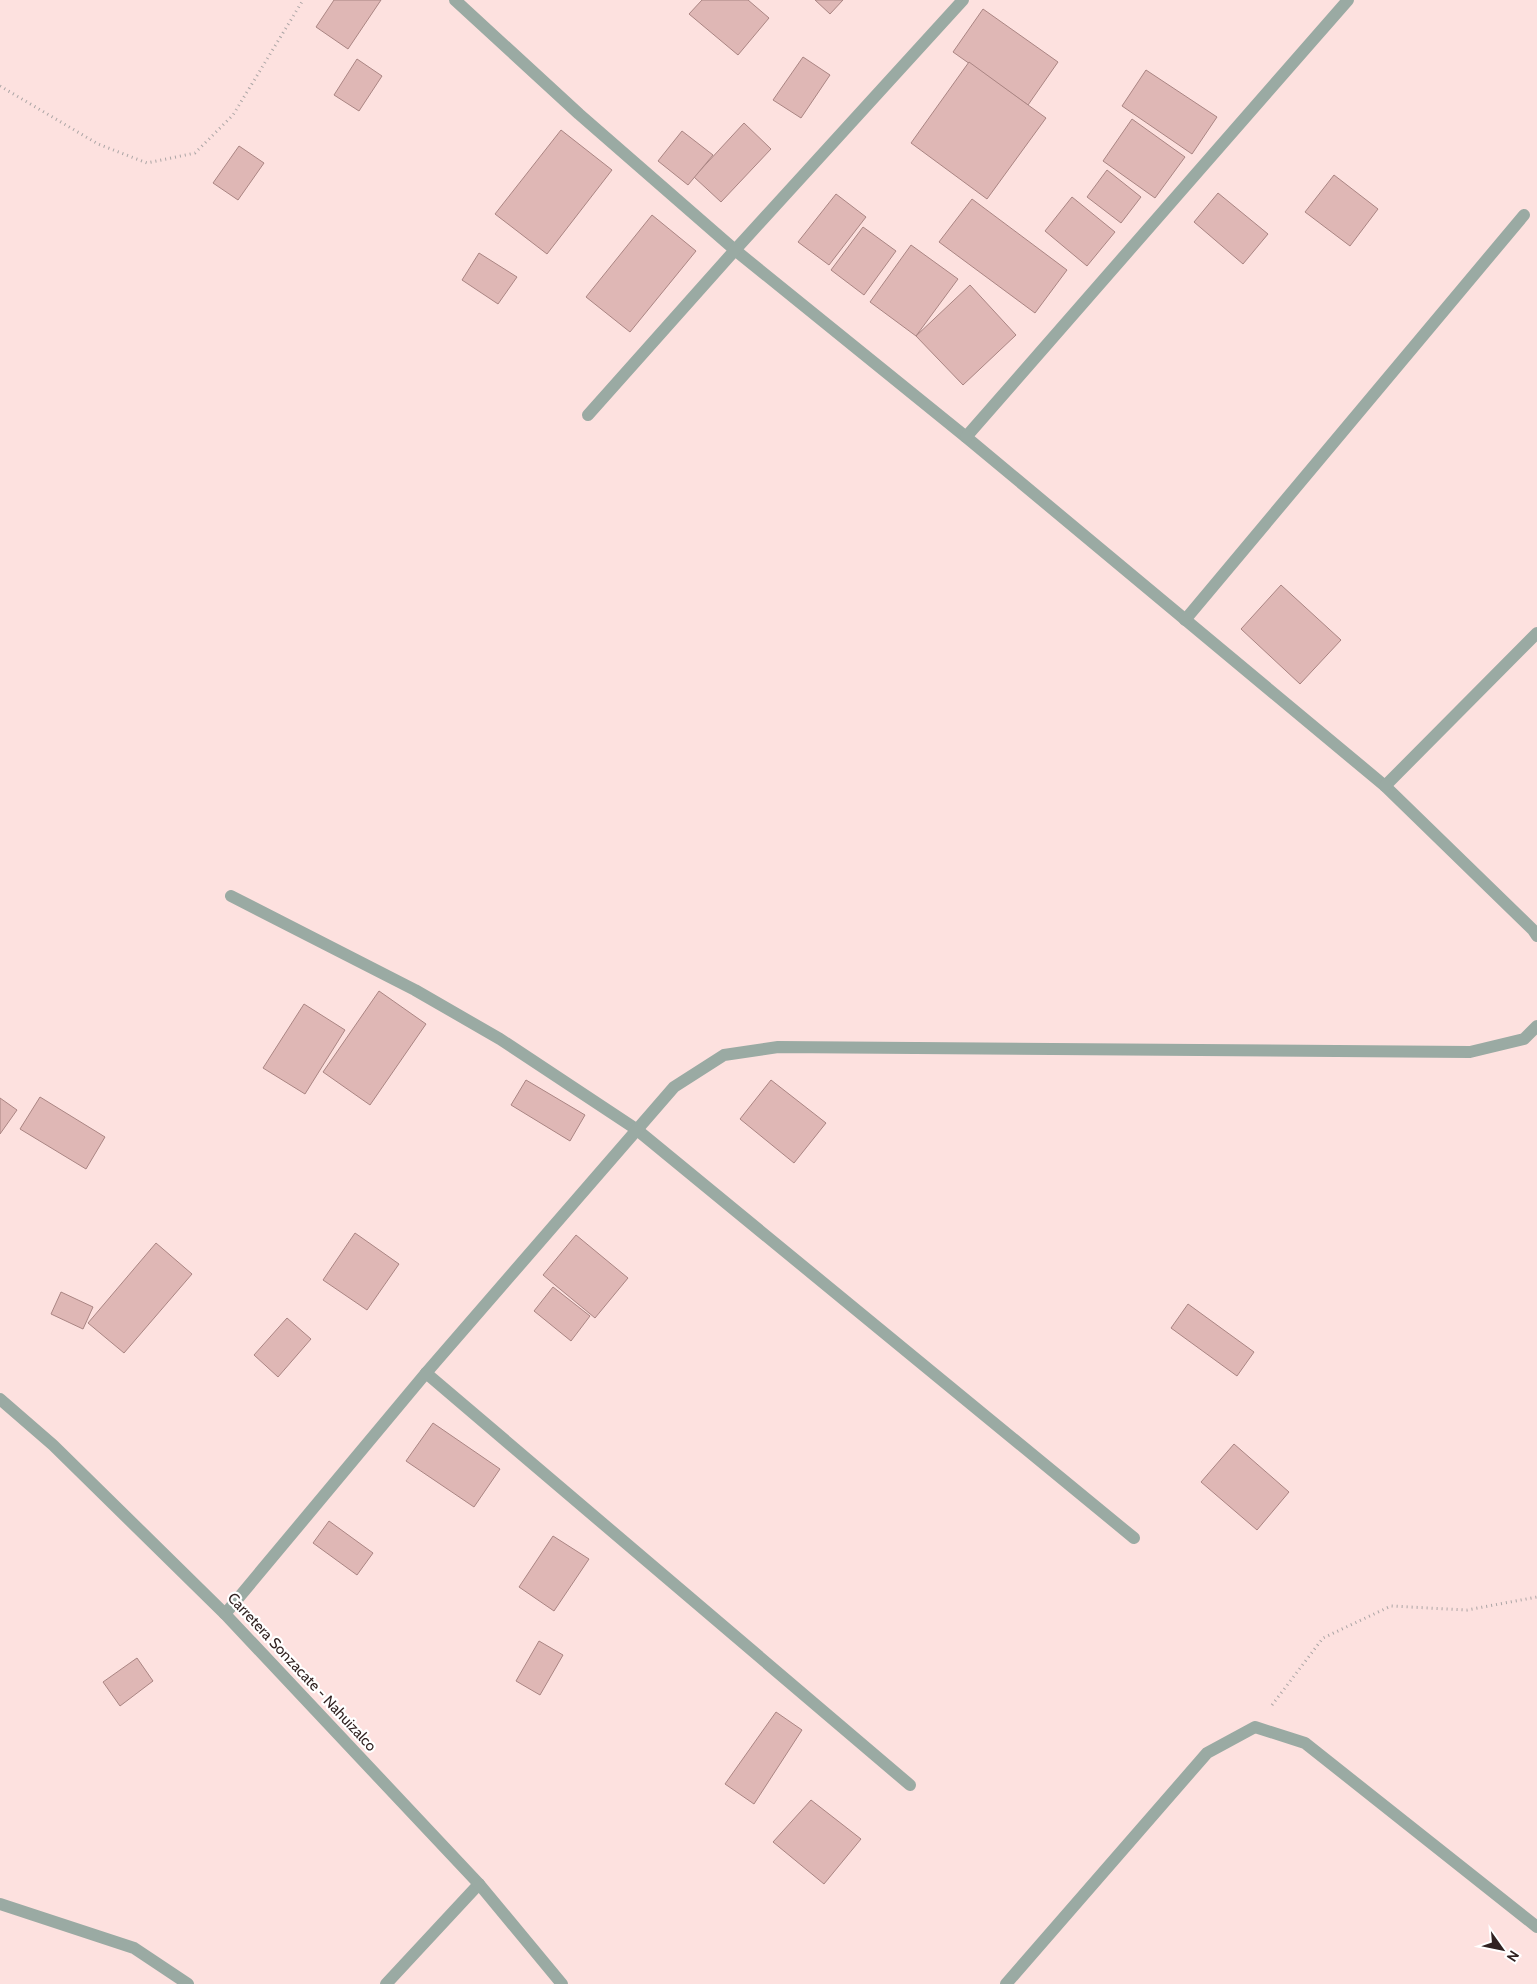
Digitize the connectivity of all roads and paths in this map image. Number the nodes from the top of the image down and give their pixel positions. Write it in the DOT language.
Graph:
graph roads {
  1 [pos="303,0"];
  2 [pos="455,0"];
  3 [pos="963,0"];
  4 [pos="1348,0"];
  5 [pos="0,86"];
  6 [pos="1524,215"];
  7 [pos="735,250"];
  8 [pos="588,415"];
  9 [pos="966,437"];
  10 [pos="1185,620"];
  11 [pos="1537,633"];
  12 [pos="1385,786"];
  13 [pos="231,896"];
  14 [pos="1537,936"];
  15 [pos="1537,1026"];
  16 [pos="636,1129"];
  17 [pos="426,1373"];
  18 [pos="0,1399"];
  19 [pos="1134,1538"];
  20 [pos="1537,1597"];
  21 [pos="225,1614"];
  22 [pos="1256,1727"];
  23 [pos="910,1785"];
  24 [pos="479,1884"];
  25 [pos="0,1904"];
  26 [pos="1537,1926"];
  27 [pos="188,1984"];
  28 [pos="386,1984"];
  29 [pos="562,1984"];
  30 [pos="1006,1984"];
  1 -- 5 [label="path"];
  2 -- 7 [label="street"];
  3 -- 7 [label="street"];
  4 -- 9 [label="street"];
  6 -- 10 [label="street"];
  7 -- 8 [label="street"];
  7 -- 9 [label="street"];
  9 -- 10 [label="street"];
  10 -- 12 [label="street"];
  11 -- 12 [label="street"];
  12 -- 14 [label="street"];
  13 -- 16 [label="street"];
  15 -- 16 [label="street"];
  16 -- 17 [label="street"];
  16 -- 19 [label="street"];
  17 -- 21 [label="street"];
  17 -- 23 [label="street"];
  18 -- 21 [label="street, Carretera Sonzacate - Nahuizalco"];
  20 -- 22 [label="path"];
  21 -- 24 [label="street, Carretera Sonzacate - Nahuizalco"];
  22 -- 26 [label="street"];
  22 -- 30 [label="street"];
  24 -- 28 [label="street"];
  24 -- 29 [label="street, Carretera Sonzacate - Nahuizalco"];
  25 -- 27 [label="street"];
}
